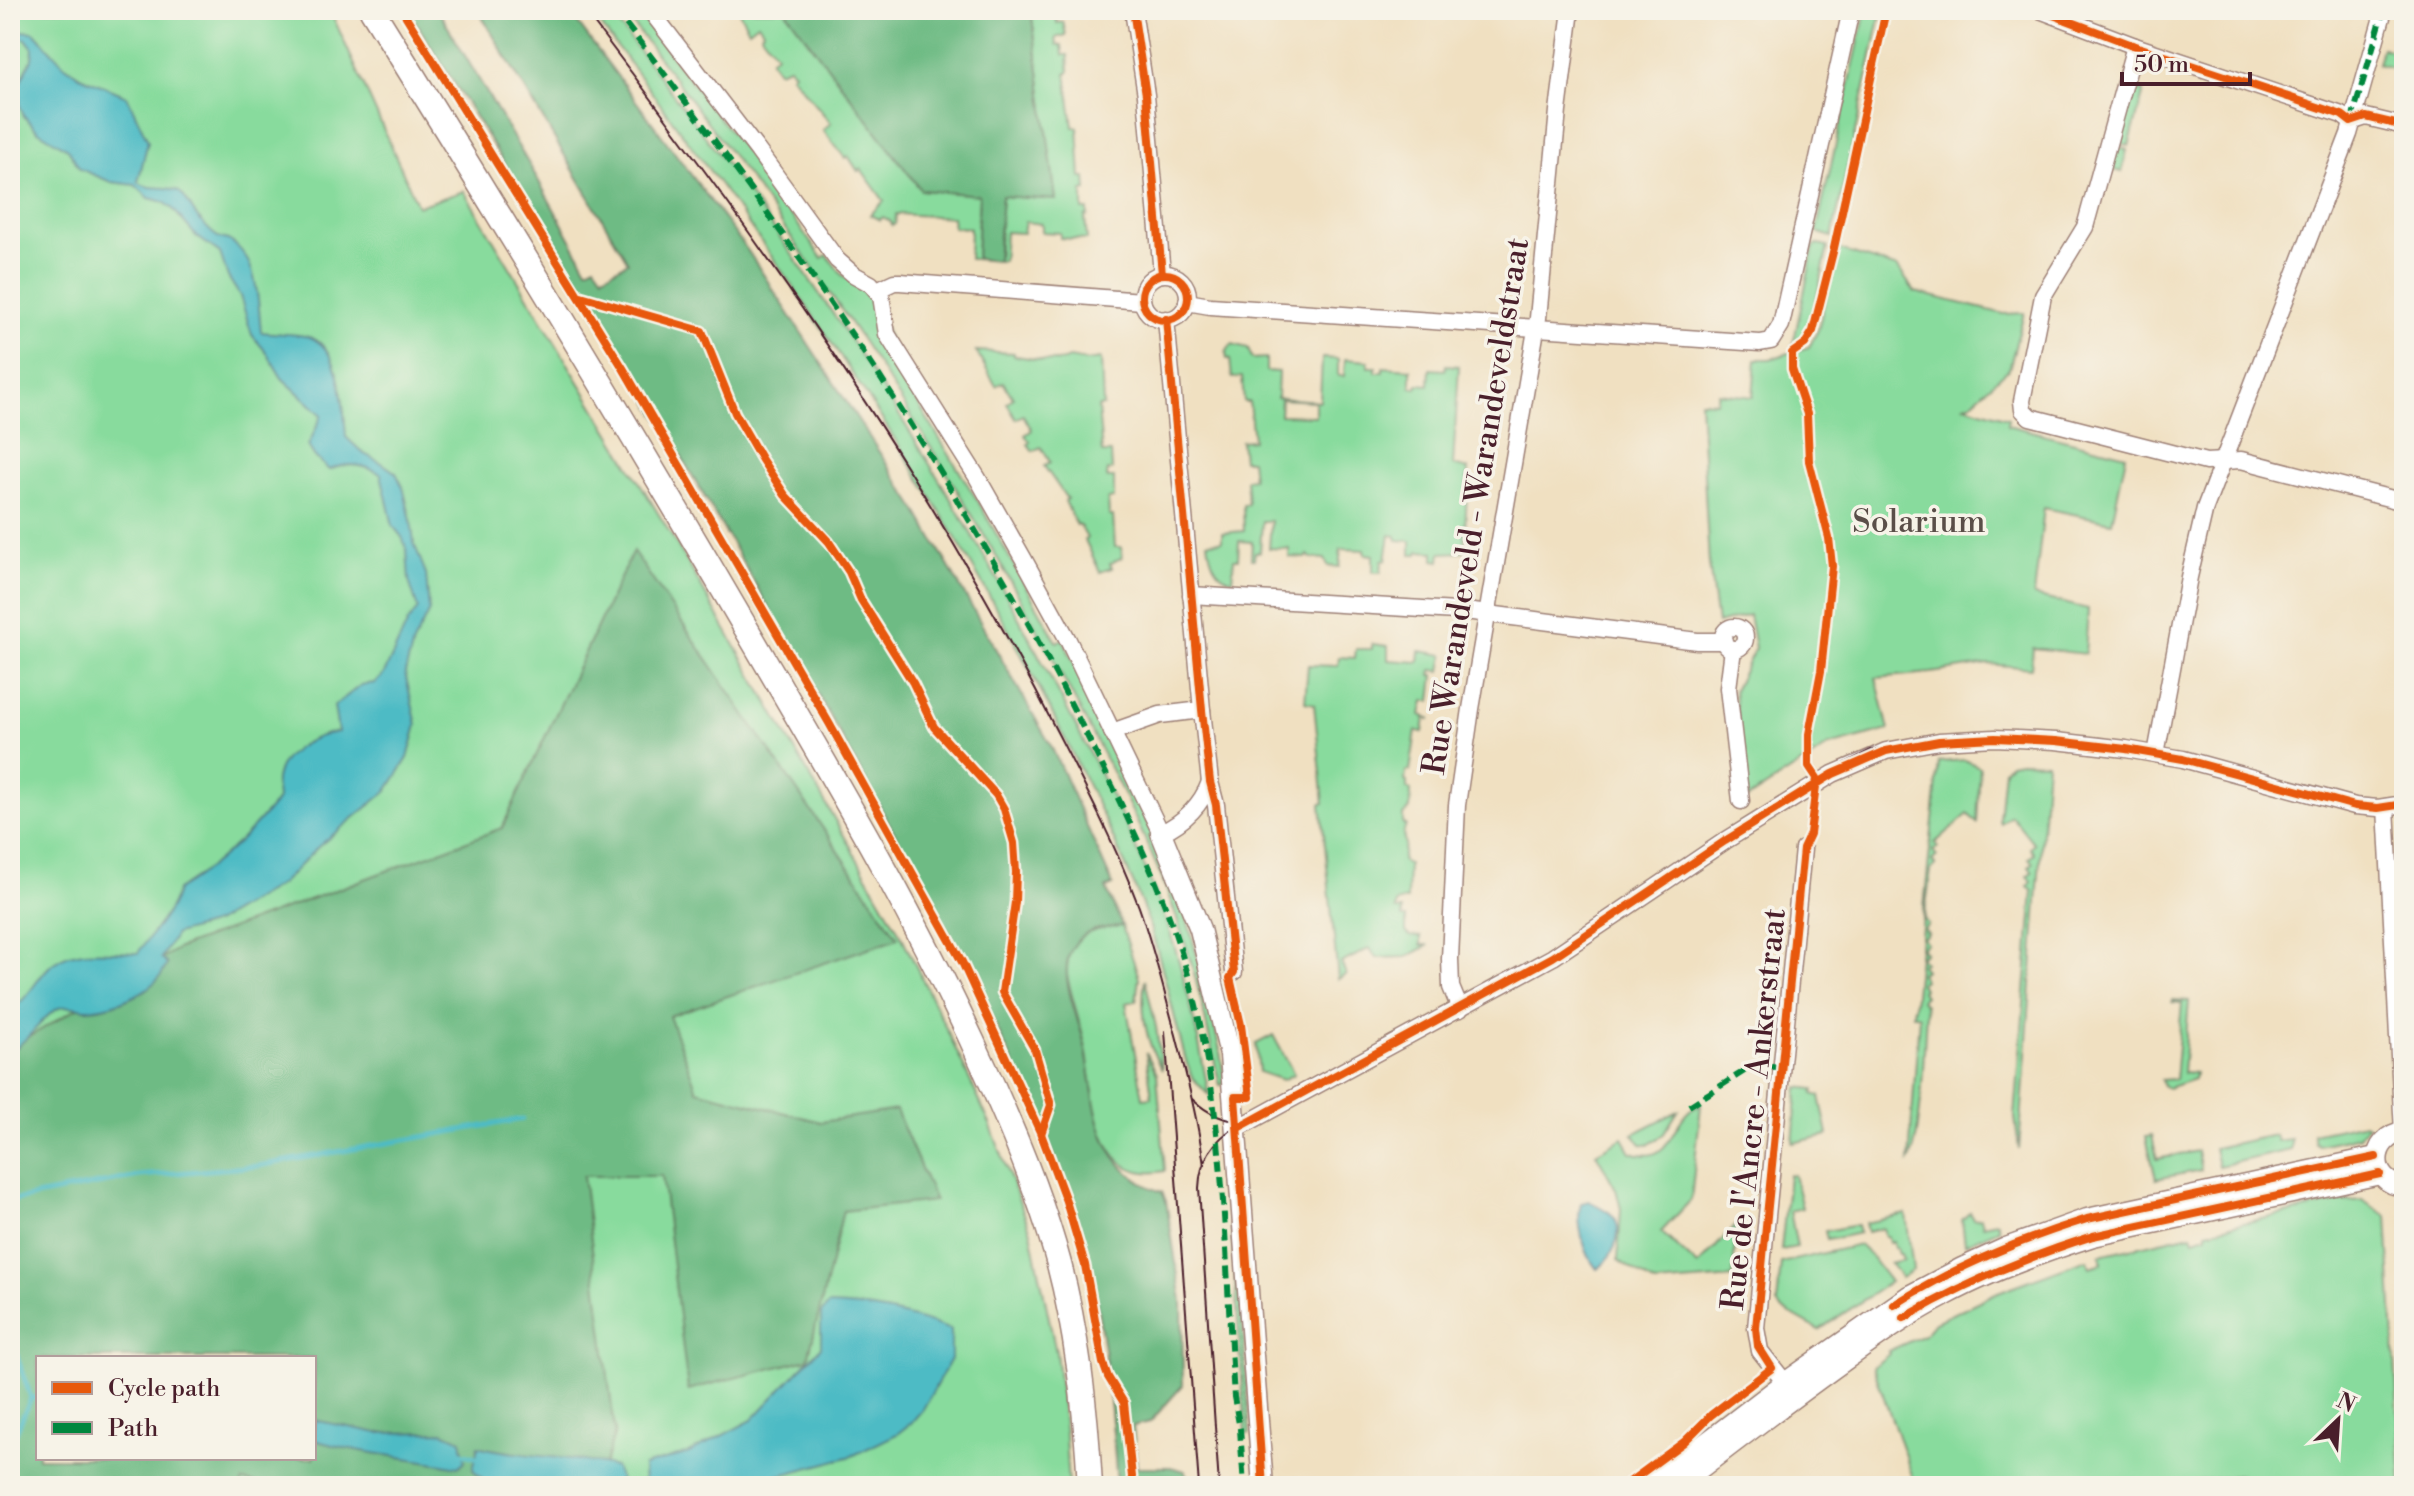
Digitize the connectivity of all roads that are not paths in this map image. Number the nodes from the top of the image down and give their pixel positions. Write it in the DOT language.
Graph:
graph roads {
  1 [pos="372,10"];
  2 [pos="650,10"];
  3 [pos="1133,10"];
  4 [pos="1571,10"];
  5 [pos="1851,10"];
  6 [pos="2040,10"];
  7 [pos="2384,10"];
  8 [pos="2135,46"];
  9 [pos="2351,122"];
  10 [pos="2404,126"];
  11 [pos="1162,274"];
  12 [pos="877,290"];
  13 [pos="1142,301"];
  14 [pos="1187,302"];
  15 [pos="1166,319"];
  16 [pos="1537,327"];
  17 [pos="2223,461"];
  18 [pos="2404,502"];
  19 [pos="1191,595"];
  20 [pos="1487,613"];
  21 [pos="1202,710"];
  22 [pos="1112,732"];
  23 [pos="2156,754"];
  24 [pos="1210,782"];
  25 [pos="1741,801"];
  26 [pos="2404,804"];
  27 [pos="2386,807"];
  28 [pos="1161,833"];
  29 [pos="1803,849"];
  30 [pos="1234,972"];
  31 [pos="1460,1009"];
  32 [pos="1238,1128"];
  33 [pos="2404,1132"];
  34 [pos="2378,1166"];
  35 [pos="2404,1186"];
  36 [pos="1790,1389"];
  37 [pos="1090,1486"];
  38 [pos="1263,1486"];
  39 [pos="1650,1486"];
  40 [pos="1677,1486"];
  1 -- 37 [label="main road"];
  2 -- 12 [label="street"];
  3 -- 11 [label="street"];
  4 -- 16 [label="street, Rue Warandeveld - Warandeveldstraat"];
  5 -- 16 [label="street"];
  6 -- 8 [label="street"];
  7 -- 9 [label="street"];
  8 -- 9 [label="street"];
  8 -- 17 [label="street"];
  9 -- 10 [label="street"];
  9 -- 17 [label="street"];
  11 -- 13 [label="street"];
  11 -- 14 [label="street"];
  12 -- 13 [label="street"];
  12 -- 22 [label="street"];
  13 -- 15 [label="street"];
  14 -- 15 [label="street"];
  14 -- 16 [label="street"];
  15 -- 19 [label="street"];
  16 -- 20 [label="street, Rue Warandeveld - Warandeveldstraat"];
  17 -- 18 [label="street"];
  17 -- 23 [label="street"];
  19 -- 20 [label="street"];
  19 -- 21 [label="street"];
  20 -- 25 [label="street"];
  20 -- 31 [label="street, Rue Warandeveld - Warandeveldstraat"];
  21 -- 22 [label="street"];
  21 -- 24 [label="street"];
  22 -- 28 [label="street"];
  23 -- 27 [label="street"];
  23 -- 31 [label="street"];
  24 -- 28 [label="street"];
  24 -- 30 [label="street"];
  26 -- 27 [label="street"];
  27 -- 33 [label="street"];
  28 -- 32 [label="street"];
  29 -- 36 [label="street, Rue de l'Ancre - Ankerstraat"];
  31 -- 32 [label="street"];
  32 -- 38 [label="street"];
  33 -- 34 [label="street"];
  34 -- 35 [label="street"];
  34 -- 36 [label="street"];
  36 -- 39 [label="street"];
  36 -- 40 [label="street"];
}
